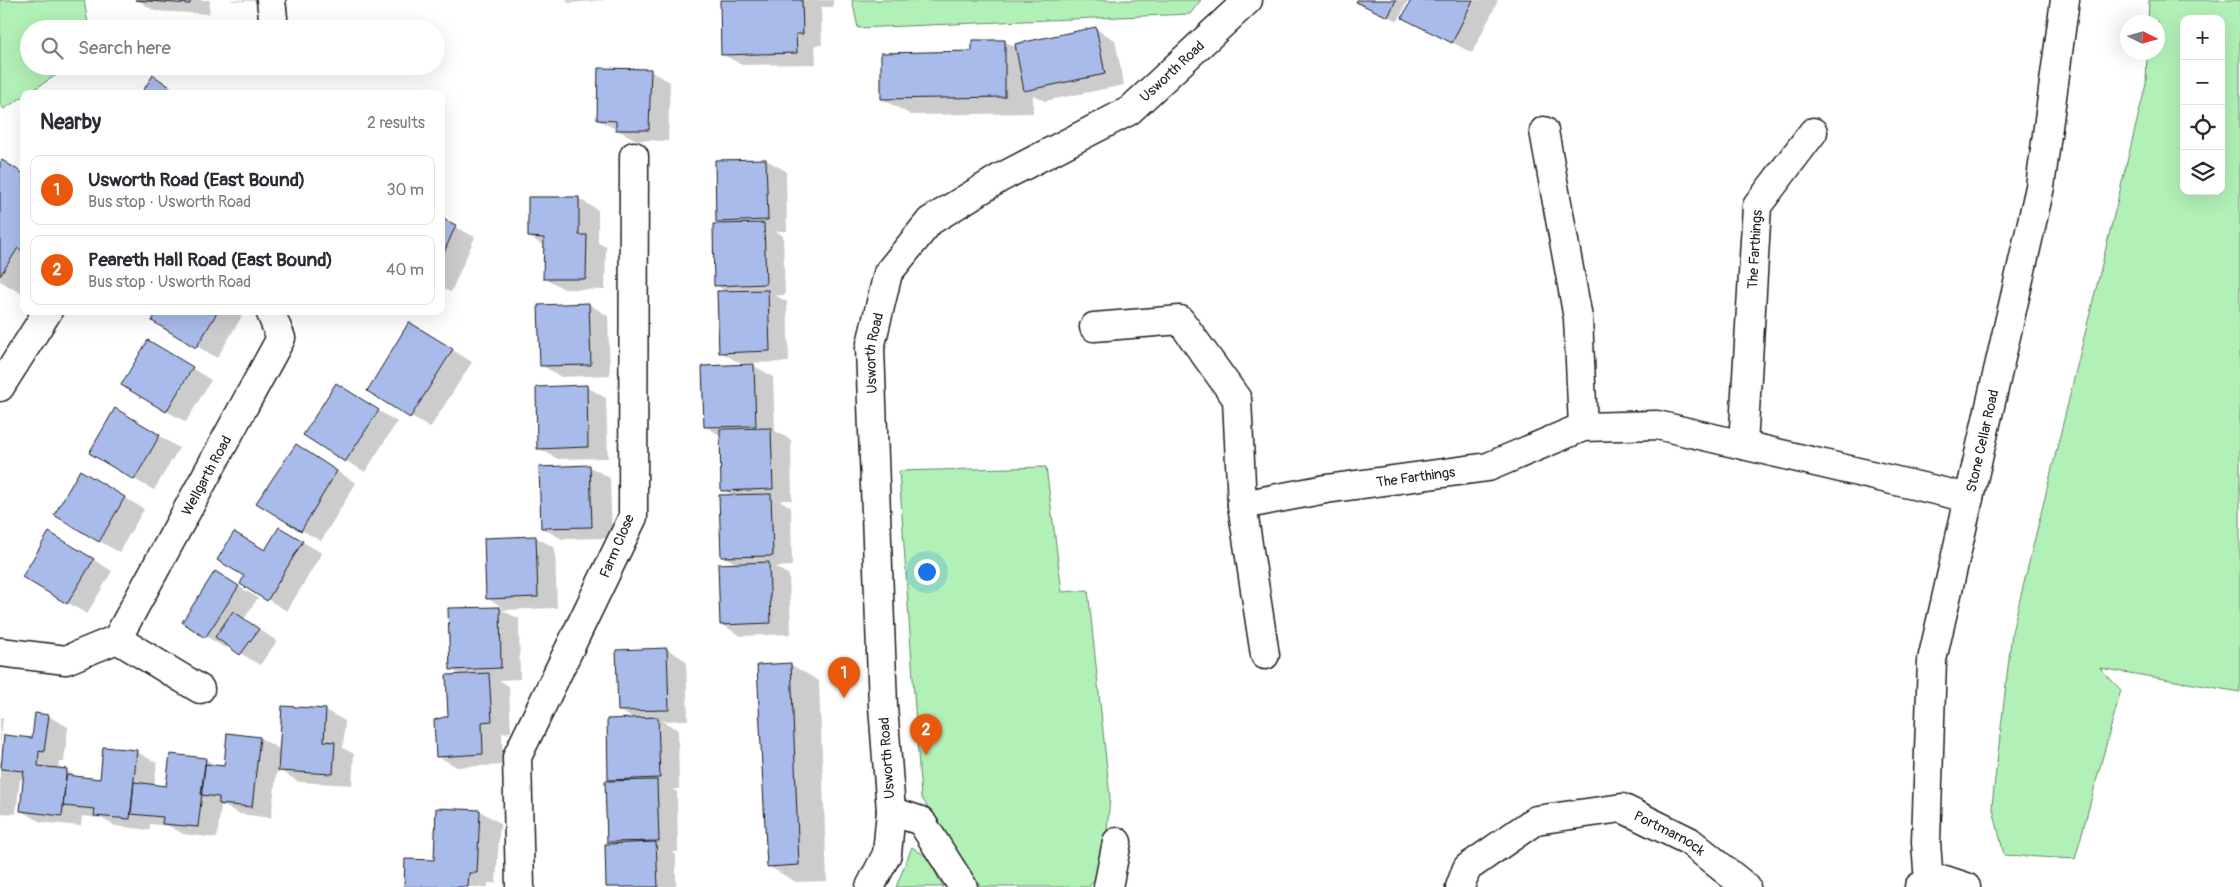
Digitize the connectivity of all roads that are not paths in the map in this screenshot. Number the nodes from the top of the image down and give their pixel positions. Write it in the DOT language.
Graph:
graph roads {
  1 [pos="1248,0"];
  2 [pos="2065,0"];
  3 [pos="1544,131"];
  4 [pos="1813,132"];
  5 [pos="634,156"];
  6 [pos="45,315"];
  7 [pos="272,315"];
  8 [pos="1094,327"];
  9 [pos="0,387"];
  10 [pos="1583,427"];
  11 [pos="1743,445"];
  12 [pos="1969,498"];
  13 [pos="1242,505"];
  14 [pos="117,639"];
  15 [pos="0,652"];
  16 [pos="1265,656"];
  17 [pos="200,689"];
  18 [pos="891,811"];
  19 [pos="1117,842"];
  20 [pos="1924,886"];
  21 [pos="520,887"];
  22 [pos="870,887"];
  23 [pos="963,887"];
  24 [pos="1108,887"];
  25 [pos="1460,887"];
  26 [pos="1746,887"];
  27 [pos="1966,887"];
  1 -- 18 [label="street, Usworth Road"];
  2 -- 12 [label="street, Stone Cellar Road"];
  3 -- 10 [label="street"];
  4 -- 11 [label="street, The Farthings"];
  5 -- 21 [label="street, Farm Close"];
  6 -- 9 [label="street"];
  7 -- 14 [label="street, Wellgarth Road"];
  8 -- 13 [label="street"];
  10 -- 11 [label="street, The Farthings"];
  10 -- 13 [label="street, The Farthings"];
  11 -- 12 [label="street, The Farthings"];
  12 -- 20 [label="street, Stone Cellar Road"];
  13 -- 16 [label="street"];
  14 -- 15 [label="street"];
  14 -- 17 [label="street"];
  18 -- 22 [label="street, Usworth Road"];
  18 -- 23 [label="street"];
  19 -- 24 [label="street"];
  20 -- 27 [label="street"];
  25 -- 26 [label="street, Portmarnock"];
}
